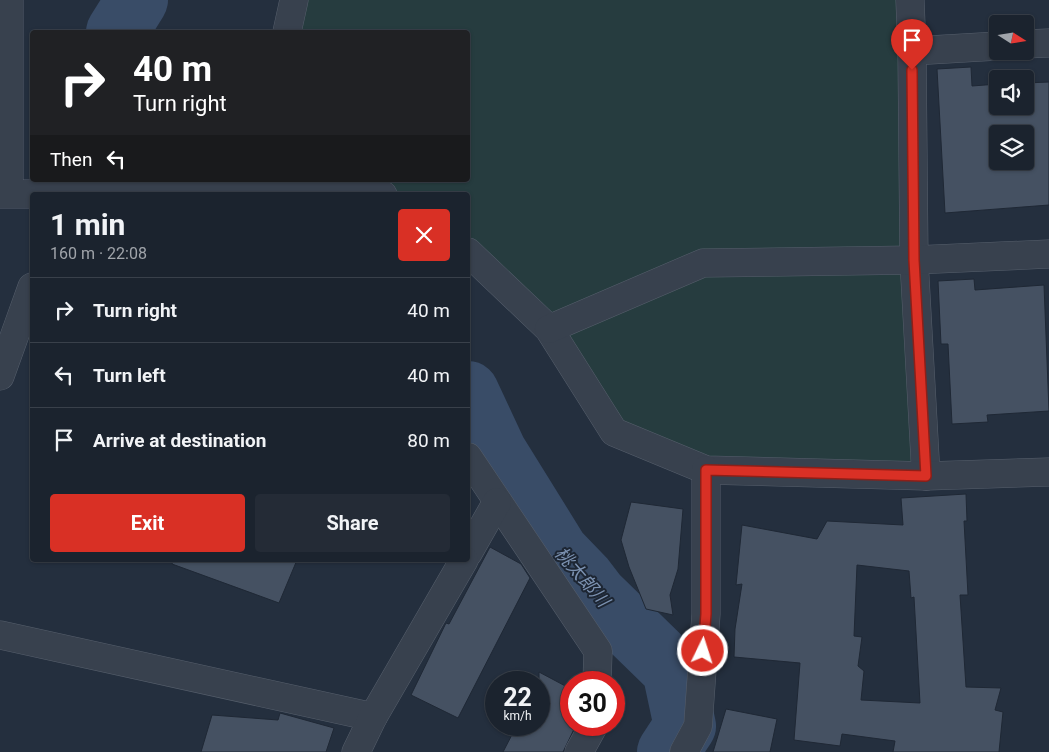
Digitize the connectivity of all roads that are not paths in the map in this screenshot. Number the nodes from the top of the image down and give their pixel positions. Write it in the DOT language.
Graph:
graph roads {
  1 [pos="9,0"];
  2 [pos="294,0"];
  3 [pos="910,0"];
  4 [pos="287,30"];
  5 [pos="1049,43"];
  6 [pos="1034,44"];
  7 [pos="989,47"];
  8 [pos="912,51"];
  9 [pos="250,182"];
  10 [pos="297,182"];
  11 [pos="75,192"];
  12 [pos="363,192"];
  13 [pos="5,194"];
  14 [pos="30,194"];
  15 [pos="470,254"];
  16 [pos="1049,254"];
  17 [pos="914,260"];
  18 [pos="30,293"];
  19 [pos="548,329"];
  20 [pos="0,376"];
  21 [pos="470,460"];
  22 [pos="706,470"];
  23 [pos="1049,472"];
  24 [pos="926,476"];
  25 [pos="497,502"];
  26 [pos="470,549"];
  27 [pos="463,562"];
  28 [pos="0,635"];
  29 [pos="597,671"];
  30 [pos="372,716"];
  31 [pos="588,736"];
  32 [pos="356,752"];
  33 [pos="579,752"];
  34 [pos="684,752"];
  1 -- 13 [label="street"];
  2 -- 4 [label="street"];
  3 -- 8 [label="street"];
  5 -- 6 [label="street"];
  7 -- 8 [label="street"];
  8 -- 17 [label="street"];
  9 -- 11 [label="street"];
  10 -- 12 [label="street"];
  13 -- 14 [label="street"];
  15 -- 19 [label="street"];
  16 -- 17 [label="street"];
  17 -- 19 [label="street"];
  17 -- 24 [label="street"];
  18 -- 20 [label="street"];
  19 -- 22 [label="street"];
  21 -- 25 [label="street"];
  22 -- 24 [label="street"];
  22 -- 34 [label="street"];
  23 -- 24 [label="street"];
  25 -- 26 [label="street"];
  25 -- 29 [label="street"];
  27 -- 30 [label="street"];
  28 -- 30 [label="street"];
  30 -- 32 [label="street"];
  31 -- 33 [label="street"];
}
